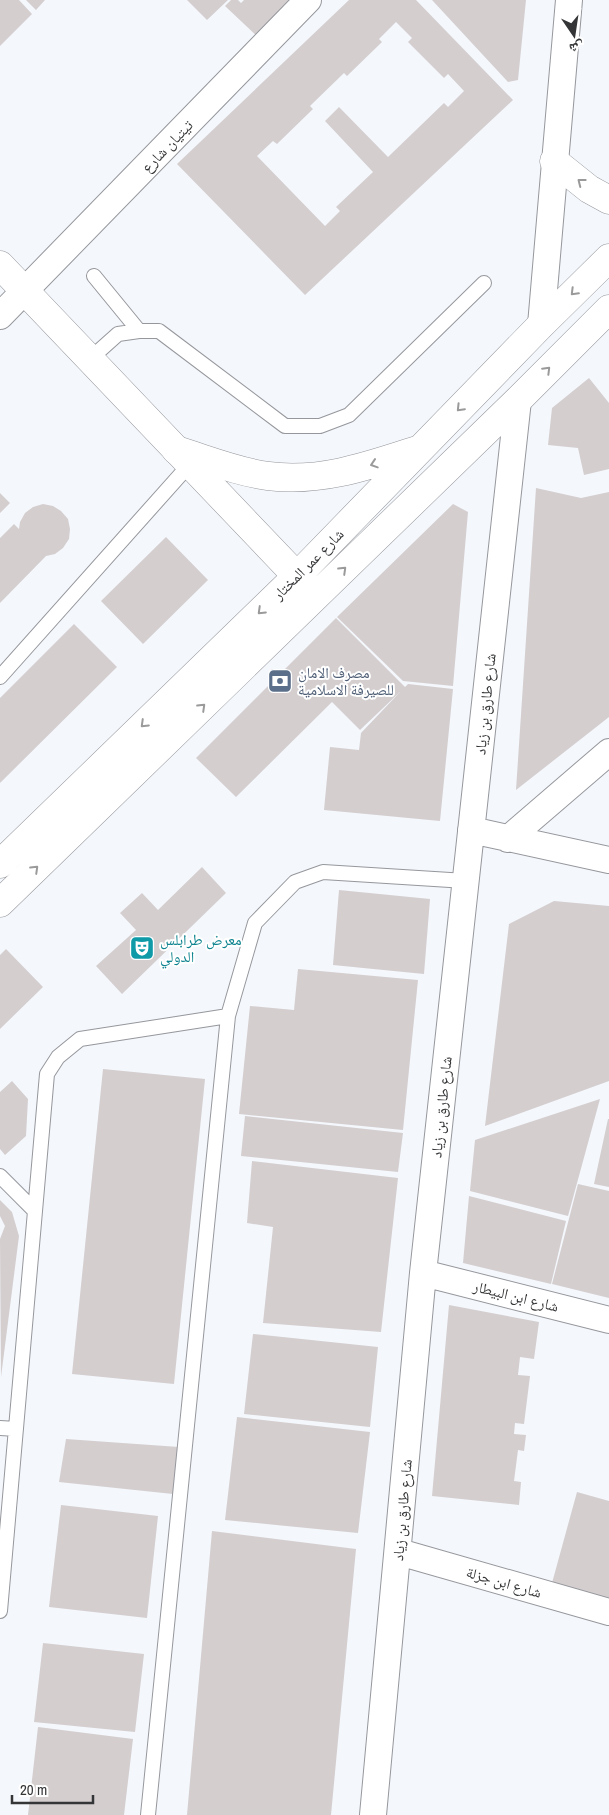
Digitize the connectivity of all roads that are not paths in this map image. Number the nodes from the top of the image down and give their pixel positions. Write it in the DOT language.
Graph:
graph roads {
  1 [pos="308,0"];
  2 [pos="568,0"];
  3 [pos="554,161"];
  4 [pos="609,200"];
  5 [pos="609,258"];
  6 [pos="0,265"];
  7 [pos="94,276"];
  8 [pos="484,283"];
  9 [pos="26,292"];
  10 [pos="609,309"];
  11 [pos="0,316"];
  12 [pos="541,325"];
  13 [pos="139,331"];
  14 [pos="90,359"];
  15 [pos="518,400"];
  16 [pos="420,448"];
  17 [pos="183,457"];
  18 [pos="297,576"];
  19 [pos="316,596"];
  20 [pos="0,677"];
  21 [pos="609,752"];
  22 [pos="471,830"];
  23 [pos="508,838"];
  24 [pos="609,860"];
  25 [pos="0,864"];
  26 [pos="466,881"];
  27 [pos="0,903"];
  28 [pos="228,1016"];
  29 [pos="0,1176"];
  30 [pos="35,1211"];
  31 [pos="423,1273"];
  32 [pos="609,1320"];
  33 [pos="0,1428"];
  34 [pos="16,1429"];
  35 [pos="399,1552"];
  36 [pos="0,1611"];
  37 [pos="609,1612"];
  38 [pos="148,1815"];
  39 [pos="373,1815"];
  1 -- 9 [label="street, تيتيان شارع"];
  2 -- 3 [label="street"];
  4 -- 3 [label="main road, one-way"];
  3 -- 12 [label="street"];
  5 -- 12 [label="main road, شارع عمر المختار, one-way"];
  6 -- 9 [label="main road"];
  7 -- 13 [label="lane"];
  8 -- 13 [label="lane"];
  9 -- 11 [label="street, تيتيان شارع"];
  9 -- 14 [label="main road"];
  15 -- 10 [label="main road, شارع عمر المختار, one-way"];
  12 -- 16 [label="main road, شارع عمر المختار, one-way"];
  13 -- 14 [label="lane"];
  14 -- 17 [label="main road"];
  19 -- 15 [label="main road, شارع عمر المختار, one-way"];
  15 -- 22 [label="street, شارع طارق بن زياد"];
  16 -- 17 [label="main road, one-way"];
  16 -- 18 [label="main road, شارع عمر المختار"];
  17 -- 18 [label="main road"];
  17 -- 20 [label="lane"];
  18 -- 19 [label="main road"];
  18 -- 25 [label="main road, شارع عمر المختار, one-way"];
  27 -- 19 [label="main road, شارع عمر المختار, one-way"];
  21 -- 23 [label="street"];
  22 -- 23 [label="street"];
  22 -- 26 [label="street, شارع طارق بن زياد"];
  23 -- 24 [label="street"];
  26 -- 28 [label="lane"];
  26 -- 31 [label="street, شارع طارق بن زياد"];
  28 -- 30 [label="lane"];
  28 -- 38 [label="lane"];
  29 -- 30 [label="lane"];
  30 -- 34 [label="lane"];
  31 -- 32 [label="street, شارع ابن البيطار"];
  31 -- 35 [label="street, شارع طارق بن زياد"];
  33 -- 34 [label="lane"];
  34 -- 36 [label="lane"];
  35 -- 37 [label="street, شارع ابن جزلة"];
  35 -- 39 [label="street, شارع طارق بن زياد"];
}
